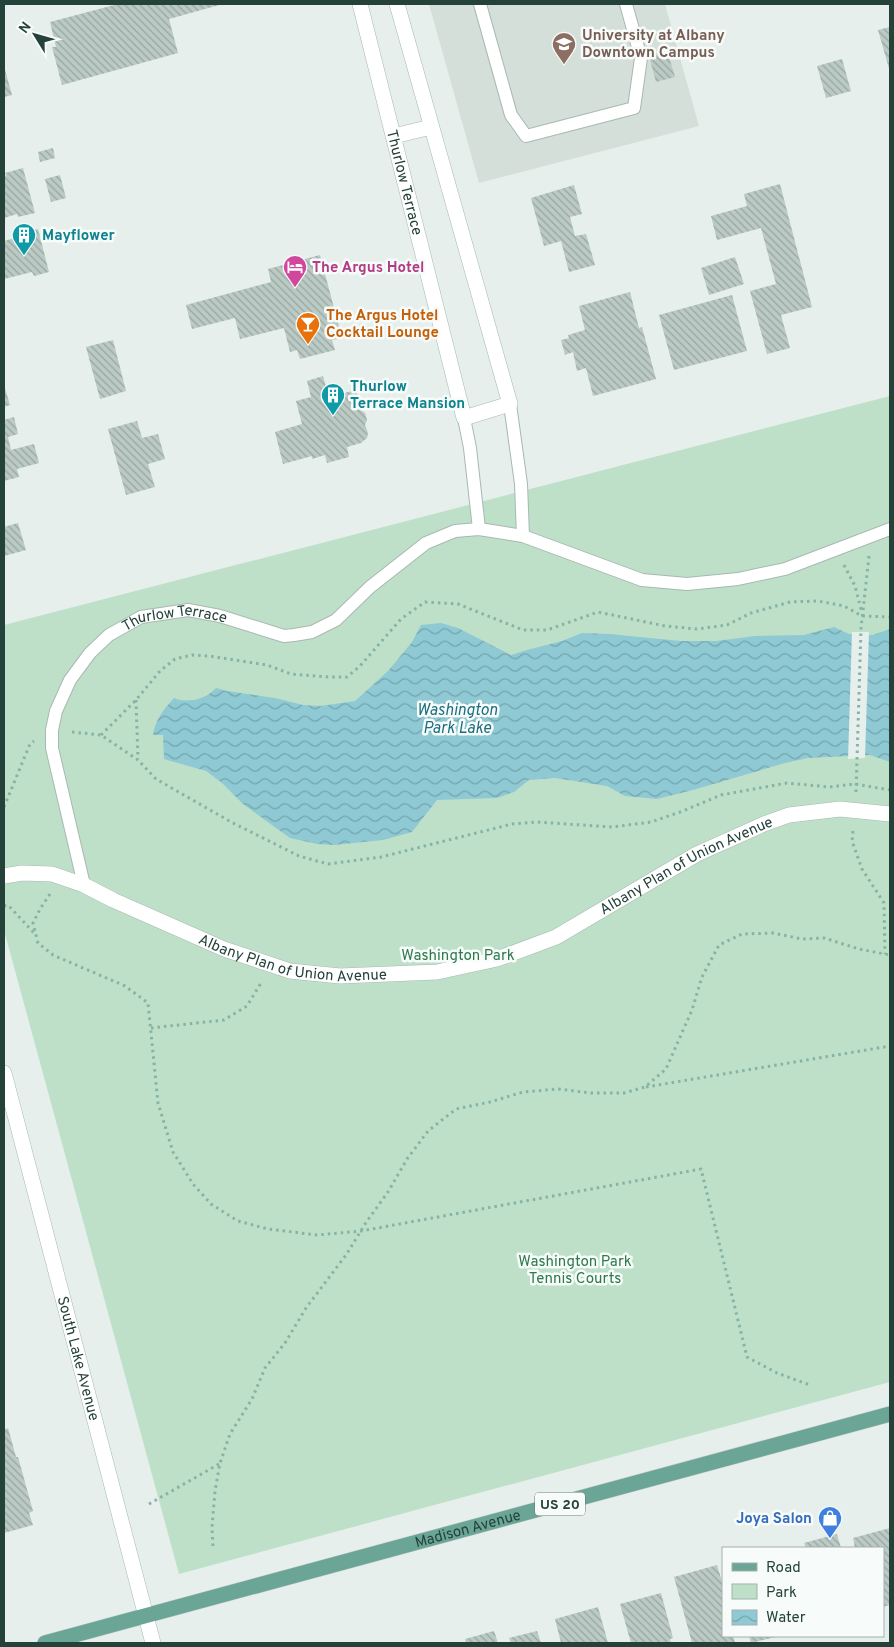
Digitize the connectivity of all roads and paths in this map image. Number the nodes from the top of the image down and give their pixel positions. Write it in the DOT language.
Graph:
graph roads {
  1 [pos="360,4"];
  2 [pos="397,4"];
  3 [pos="480,4"];
  4 [pos="626,4"];
  5 [pos="431,127"];
  6 [pos="394,136"];
  7 [pos="510,404"];
  8 [pos="464,418"];
  9 [pos="479,529"];
  10 [pos="890,529"];
  11 [pos="523,536"];
  12 [pos="871,536"];
  13 [pos="837,549"];
  14 [pos="862,616"];
  15 [pos="890,616"];
  16 [pos="136,700"];
  17 [pos="52,730"];
  18 [pos="100,736"];
  19 [pos="138,760"];
  20 [pos="855,784"];
  21 [pos="890,790"];
  22 [pos="4,807"];
  23 [pos="856,810"];
  24 [pos="890,814"];
  25 [pos="4,876"];
  26 [pos="68,879"];
  27 [pos="84,885"];
  28 [pos="4,906"];
  29 [pos="36,935"];
  30 [pos="885,954"];
  31 [pos="890,955"];
  32 [pos="269,964"];
  33 [pos="151,1028"];
  34 [pos="890,1046"];
  35 [pos="4,1073"];
  36 [pos="645,1087"];
  37 [pos="361,1231"];
  38 [pos="810,1385"];
  39 [pos="890,1414"];
  40 [pos="220,1463"];
  41 [pos="149,1504"];
  42 [pos="213,1546"];
  43 [pos="146,1616"];
  44 [pos="45,1643"];
  45 [pos="153,1643"];
  1 -- 6 [label="street, Thurlow Terrace"];
  2 -- 5 [label="street"];
  3 -- 4 [label="lane"];
  5 -- 6 [label="street"];
  5 -- 7 [label="street"];
  6 -- 8 [label="street, Thurlow Terrace"];
  7 -- 8 [label="street"];
  7 -- 11 [label="lane"];
  8 -- 9 [label="lane, Thurlow Terrace"];
  9 -- 11 [label="lane, Thurlow Terrace"];
  9 -- 17 [label="lane, Thurlow Terrace"];
  10 -- 12 [label="lane, Thurlow Terrace"];
  11 -- 13 [label="lane, Thurlow Terrace"];
  12 -- 13 [label="lane, Thurlow Terrace"];
  12 -- 14 [label="path"];
  13 -- 14 [label="path"];
  14 -- 15 [label="path"];
  14 -- 16 [label="path"];
  14 -- 20 [label="path"];
  16 -- 18 [label="path"];
  16 -- 19 [label="path"];
  17 -- 18 [label="path"];
  17 -- 22 [label="path"];
  17 -- 27 [label="lane, Thurlow Terrace"];
  18 -- 19 [label="path"];
  19 -- 20 [label="path"];
  20 -- 21 [label="path"];
  20 -- 23 [label="path"];
  23 -- 24 [label="street, Albany Plan of Union Avenue"];
  23 -- 30 [label="path"];
  23 -- 32 [label="street, Albany Plan of Union Avenue"];
  25 -- 26 [label="street, Albany Plan of Union Avenue"];
  26 -- 27 [label="street, Albany Plan of Union Avenue"];
  26 -- 29 [label="path"];
  27 -- 32 [label="street, Albany Plan of Union Avenue"];
  28 -- 29 [label="path"];
  29 -- 33 [label="path"];
  30 -- 31 [label="path"];
  30 -- 36 [label="path"];
  32 -- 33 [label="path"];
  33 -- 37 [label="path"];
  34 -- 36 [label="path"];
  35 -- 43 [label="street, South Lake Avenue"];
  36 -- 37 [label="path"];
  37 -- 38 [label="path"];
  37 -- 40 [label="path"];
  39 -- 43 [label="main road, Madison Avenue / US 20"];
  40 -- 41 [label="path"];
  40 -- 42 [label="path"];
  43 -- 44 [label="main road, Madison Avenue / US 20"];
  43 -- 45 [label="street, South Lake Avenue"];
}
